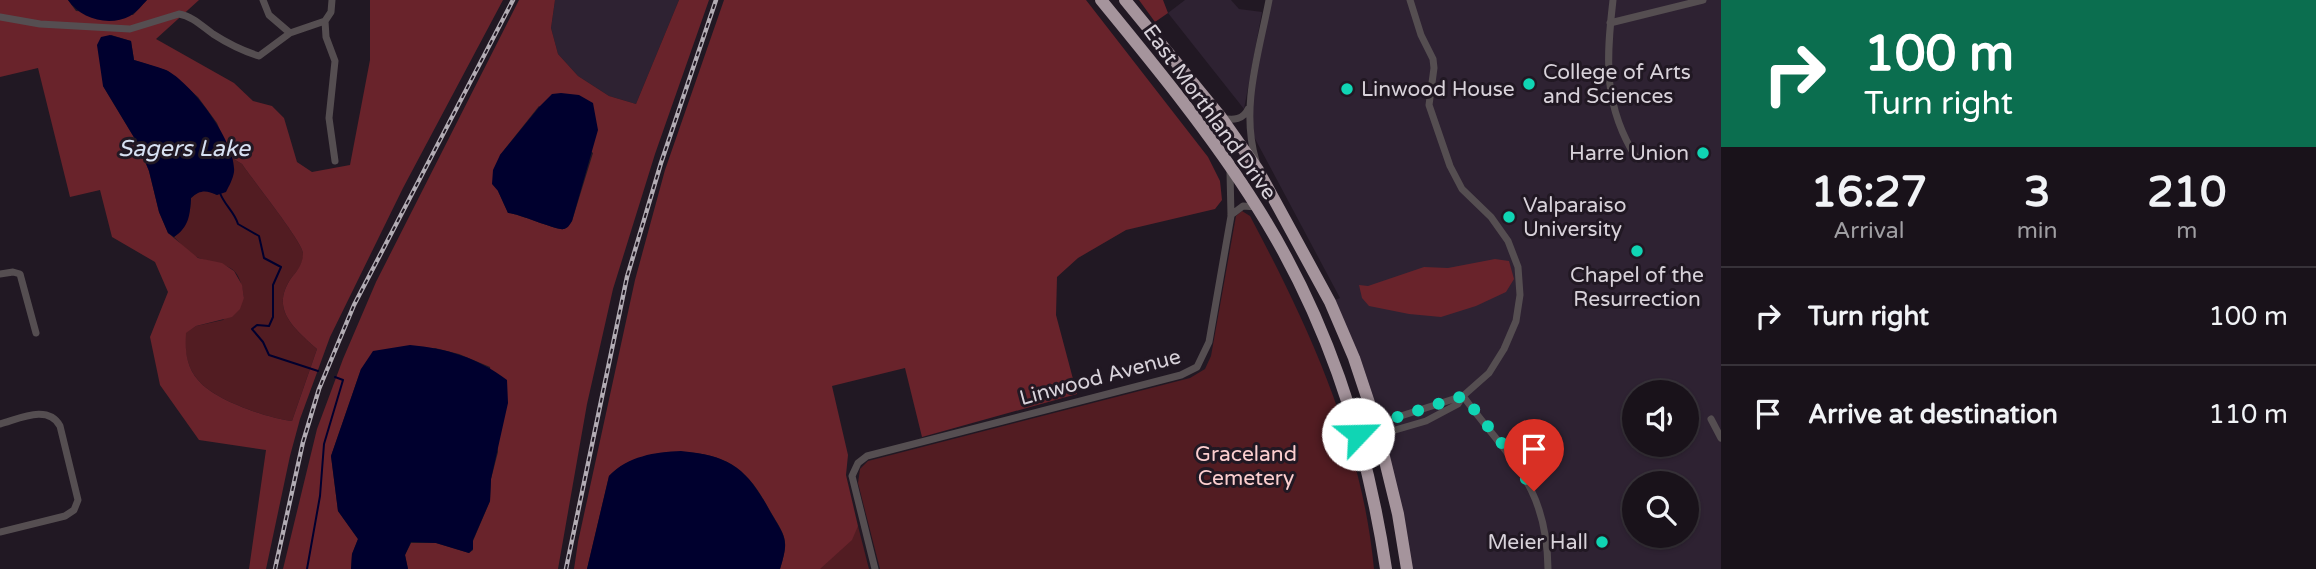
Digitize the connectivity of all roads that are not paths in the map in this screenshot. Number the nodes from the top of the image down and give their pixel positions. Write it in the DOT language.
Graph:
graph roads {
  1 [pos="263,0"];
  2 [pos="332,0"];
  3 [pos="1101,0"];
  4 [pos="1125,0"];
  5 [pos="1269,0"];
  6 [pos="1410,0"];
  7 [pos="1613,0"];
  8 [pos="1703,0"];
  9 [pos="0,17"];
  10 [pos="325,21"];
  11 [pos="1610,23"];
  12 [pos="290,33"];
  13 [pos="1249,108"];
  14 [pos="1220,117"];
  15 [pos="1637,159"];
  16 [pos="335,161"];
  17 [pos="1229,164"];
  18 [pos="1258,170"];
  19 [pos="1257,207"];
  20 [pos="1231,216"];
  21 [pos="0,274"];
  22 [pos="36,333"];
  23 [pos="1463,396"];
  24 [pos="1711,419"];
  25 [pos="0,424"];
  26 [pos="1377,429"];
  27 [pos="1358,434"];
  28 [pos="1721,438"];
  29 [pos="0,532"];
  30 [pos="875,569"];
  31 [pos="1386,569"];
  32 [pos="1407,569"];
  33 [pos="1548,569"];
  1 -- 12 [label="street"];
  2 -- 10 [label="street"];
  3 -- 17 [label="highway, East Morthland Drive"];
  4 -- 14 [label="highway, East Morthland Drive"];
  5 -- 13 [label="street"];
  6 -- 23 [label="street"];
  7 -- 11 [label="street"];
  8 -- 11 [label="street"];
  9 -- 12 [label="street"];
  10 -- 12 [label="street"];
  10 -- 16 [label="street"];
  11 -- 15 [label="street"];
  13 -- 14 [label="street"];
  13 -- 18 [label="street"];
  14 -- 18 [label="highway, East Morthland Drive"];
  17 -- 19 [label="highway, East Morthland Drive"];
  17 -- 20 [label="street, Linwood Avenue"];
  18 -- 26 [label="highway, East Morthland Drive"];
  19 -- 20 [label="street"];
  19 -- 27 [label="highway, East Morthland Drive"];
  20 -- 30 [label="street, Linwood Avenue"];
  21 -- 22 [label="street"];
  23 -- 26 [label="street"];
  23 -- 33 [label="street"];
  24 -- 28 [label="street"];
  25 -- 29 [label="street"];
  26 -- 27 [label="street"];
  26 -- 32 [label="highway, East Morthland Drive"];
  27 -- 31 [label="highway, East Morthland Drive"];
}
